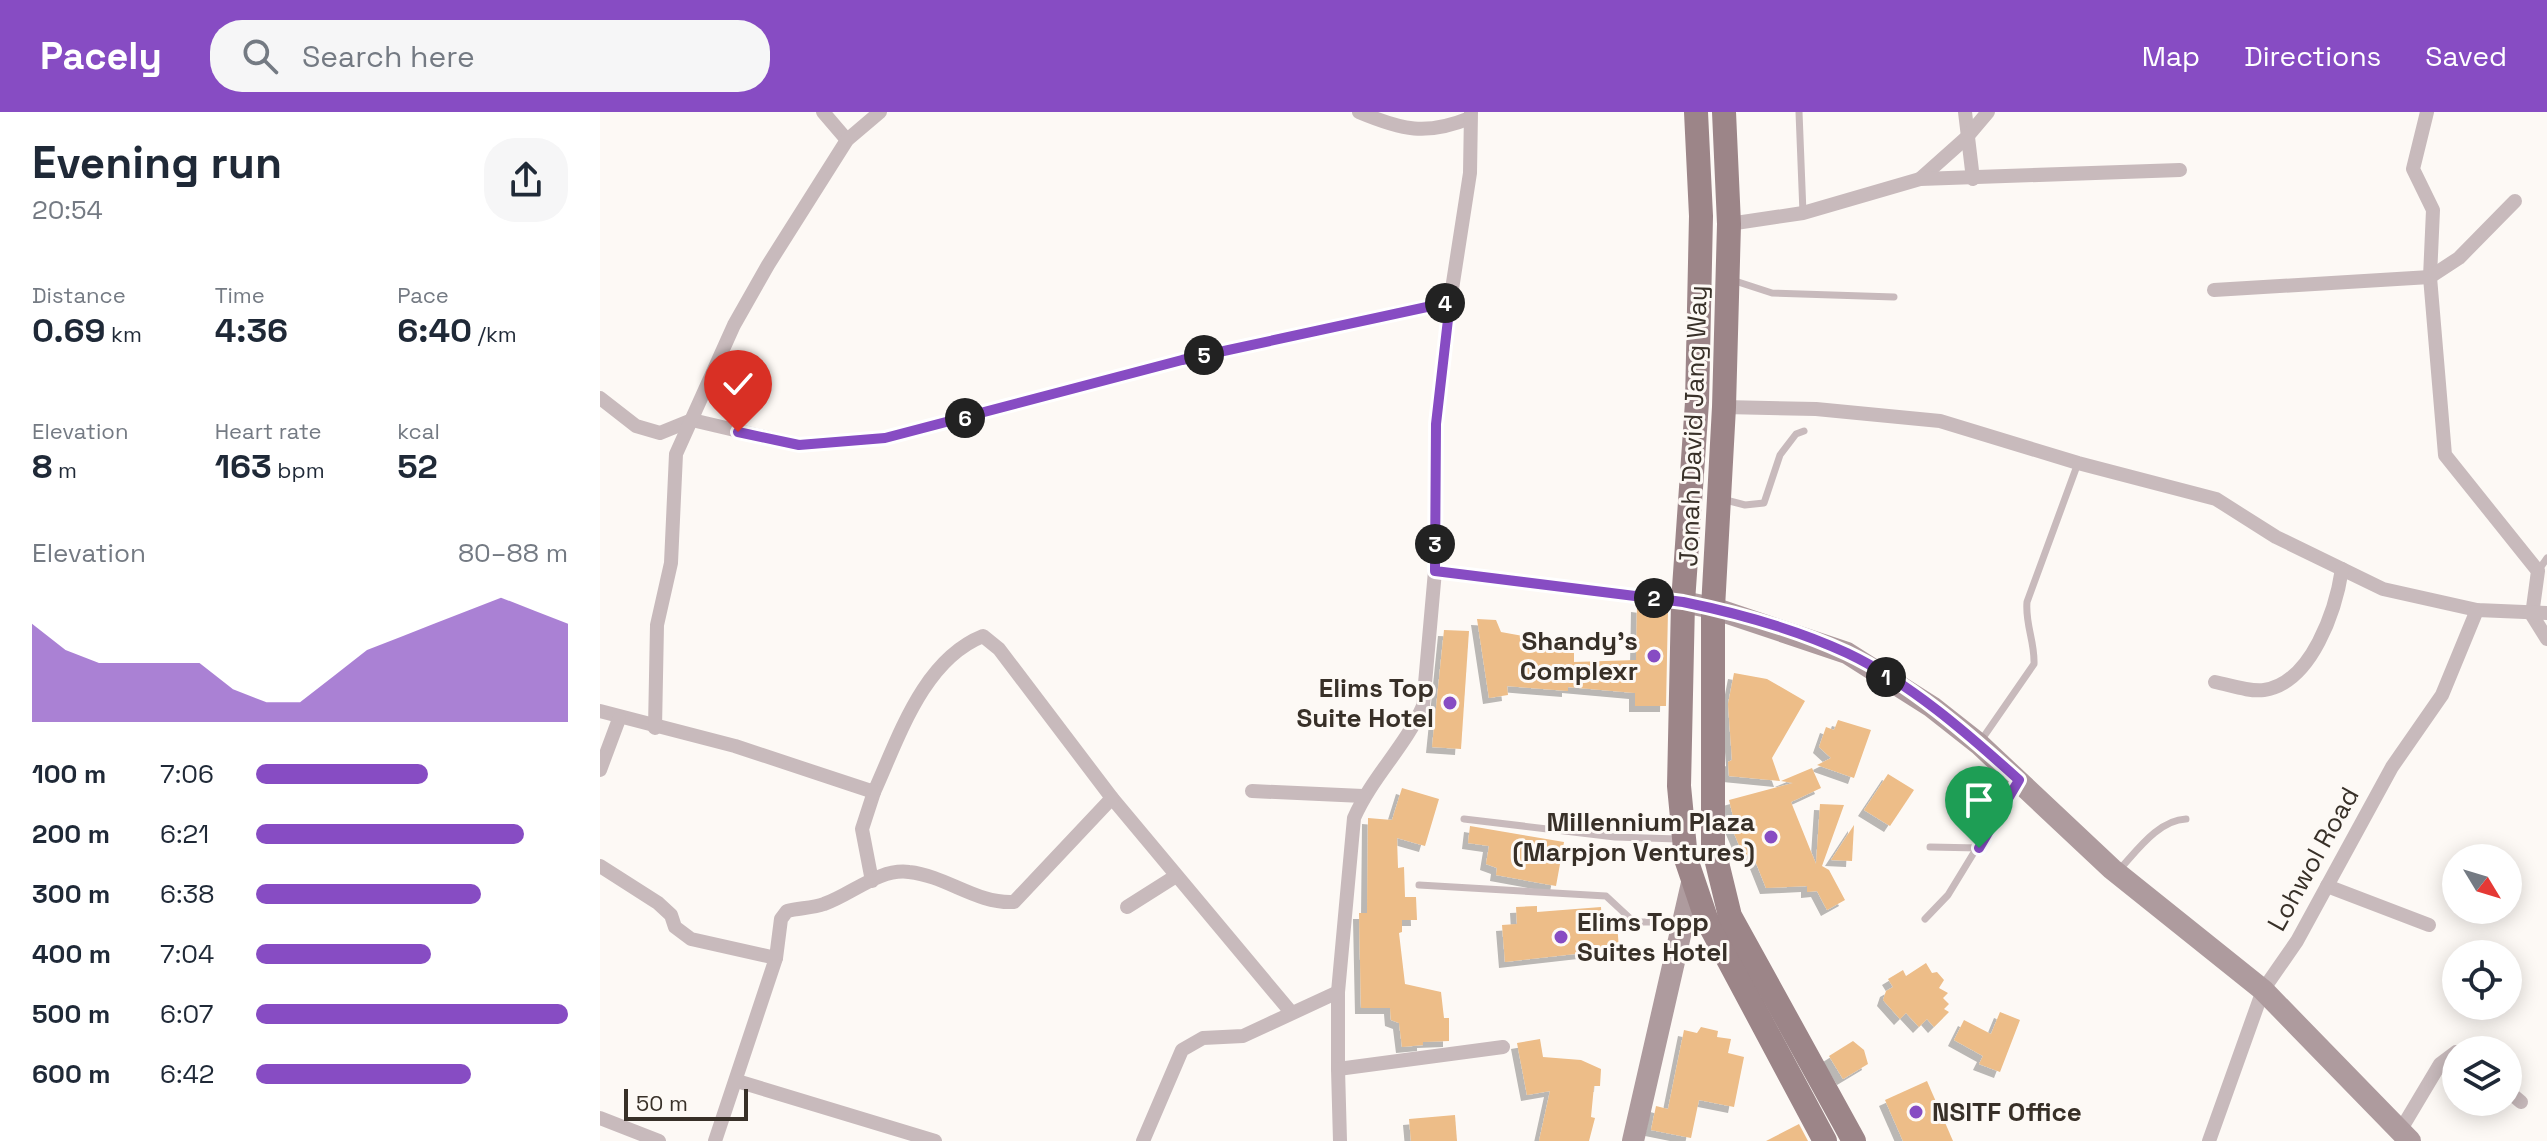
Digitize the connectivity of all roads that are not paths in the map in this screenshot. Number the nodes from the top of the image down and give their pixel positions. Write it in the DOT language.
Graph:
graph roads {
  1 [pos="823,112"];
  2 [pos="880,112"];
  3 [pos="1359,112"];
  4 [pos="1696,112"];
  5 [pos="1724,112"];
  6 [pos="1799,112"];
  7 [pos="1965,112"];
  8 [pos="1988,112"];
  9 [pos="2427,112"];
  10 [pos="1470,115"];
  11 [pos="1966,138"];
  12 [pos="847,140"];
  13 [pos="2180,170"];
  14 [pos="1920,179"];
  15 [pos="1973,179"];
  16 [pos="2515,201"];
  17 [pos="1803,213"];
  18 [pos="1729,224"];
  19 [pos="2430,277"];
  20 [pos="1728,279"];
  21 [pos="2214,290"];
  22 [pos="1894,297"];
  23 [pos="1450,302"];
  24 [pos="600,398"];
  25 [pos="1724,407"];
  26 [pos="692,420"];
  27 [pos="1804,431"];
  28 [pos="2078,463"];
  29 [pos="1720,498"];
  30 [pos="2547,558"];
  31 [pos="2342,569"];
  32 [pos="1435,571"];
  33 [pos="2538,571"];
  34 [pos="1683,602"];
  35 [pos="1713,608"];
  36 [pos="2477,610"];
  37 [pos="2539,614"];
  38 [pos="2547,639"];
  39 [pos="2215,682"];
  40 [pos="600,711"];
  41 [pos="619,719"];
  42 [pos="655,728"];
  43 [pos="1979,744"];
  44 [pos="600,770"];
  45 [pos="2019,780"];
  46 [pos="1252,791"];
  47 [pos="874,792"];
  48 [pos="1363,796"];
  49 [pos="1112,798"];
  50 [pos="1464,819"];
  51 [pos="2186,819"];
  52 [pos="1684,839"];
  53 [pos="1930,847"];
  54 [pos="1979,848"];
  55 [pos="600,866"];
  56 [pos="2116,872"];
  57 [pos="1176,876"];
  58 [pos="872,881"];
  59 [pos="1692,883"];
  60 [pos="1419,885"];
  61 [pos="2327,886"];
  62 [pos="1127,907"];
  63 [pos="1925,919"];
  64 [pos="1684,922"];
  65 [pos="2429,925"];
  66 [pos="776,958"];
  67 [pos="2263,990"];
  68 [pos="1338,992"];
  69 [pos="1290,1011"];
  70 [pos="1503,1047"];
  71 [pos="2442,1062"];
  72 [pos="1338,1069"];
  73 [pos="737,1081"];
  74 [pos="600,1118"];
  75 [pos="2405,1136"];
  76 [pos="659,1141"];
  77 [pos="715,1141"];
  78 [pos="935,1141"];
  79 [pos="1143,1141"];
  80 [pos="1340,1141"];
  81 [pos="1633,1141"];
  82 [pos="1825,1141"];
  83 [pos="1854,1141"];
  84 [pos="2209,1141"];
  1 -- 12 [label="street"];
  2 -- 12 [label="street"];
  3 -- 10 [label="street"];
  4 -- 34 [label="main road"];
  5 -- 18 [label="main road, Jonah David Jang Way"];
  6 -- 17 [label="lane"];
  7 -- 11 [label="street"];
  8 -- 11 [label="street"];
  9 -- 19 [label="street"];
  10 -- 23 [label="street"];
  11 -- 14 [label="street"];
  11 -- 15 [label="street"];
  12 -- 26 [label="street"];
  13 -- 15 [label="street"];
  14 -- 15 [label="street"];
  14 -- 17 [label="street"];
  16 -- 19 [label="street"];
  17 -- 18 [label="street"];
  18 -- 20 [label="main road, Jonah David Jang Way"];
  19 -- 21 [label="street"];
  19 -- 33 [label="street"];
  20 -- 22 [label="lane"];
  20 -- 25 [label="main road, Jonah David Jang Way"];
  23 -- 26 [label="street"];
  23 -- 32 [label="street"];
  24 -- 26 [label="street"];
  25 -- 28 [label="street"];
  25 -- 29 [label="main road, Jonah David Jang Way"];
  26 -- 42 [label="street"];
  27 -- 29 [label="lane"];
  28 -- 31 [label="street"];
  28 -- 43 [label="lane"];
  29 -- 35 [label="main road, Jonah David Jang Way"];
  30 -- 33 [label="lane"];
  31 -- 36 [label="street"];
  31 -- 39 [label="street"];
  32 -- 34 [label="street"];
  32 -- 48 [label="street"];
  33 -- 37 [label="street"];
  34 -- 35 [label="street"];
  34 -- 52 [label="main road"];
  35 -- 43 [label="street"];
  35 -- 83 [label="main road, Jonah David Jang Way"];
  36 -- 37 [label="street"];
  36 -- 61 [label="street, Lohwol Road"];
  37 -- 38 [label="street"];
  40 -- 41 [label="street"];
  41 -- 42 [label="street"];
  41 -- 44 [label="street"];
  42 -- 47 [label="street"];
  43 -- 45 [label="street"];
  45 -- 54 [label="lane"];
  45 -- 56 [label="street"];
  46 -- 48 [label="street"];
  47 -- 49 [label="street"];
  47 -- 58 [label="street"];
  48 -- 68 [label="street"];
  49 -- 57 [label="street"];
  49 -- 58 [label="street"];
  50 -- 52 [label="lane"];
  51 -- 56 [label="lane"];
  52 -- 59 [label="main road"];
  53 -- 54 [label="lane"];
  54 -- 63 [label="lane"];
  55 -- 66 [label="street"];
  56 -- 67 [label="street"];
  57 -- 62 [label="street"];
  57 -- 69 [label="street"];
  58 -- 66 [label="street"];
  59 -- 64 [label="street"];
  59 -- 82 [label="main road"];
  60 -- 64 [label="lane"];
  61 -- 65 [label="street"];
  61 -- 67 [label="street, Lohwol Road"];
  64 -- 81 [label="street"];
  66 -- 73 [label="street"];
  67 -- 75 [label="street"];
  67 -- 84 [label="street, Lohwol Road"];
  68 -- 69 [label="street"];
  68 -- 72 [label="street"];
  69 -- 79 [label="street"];
  70 -- 72 [label="street"];
  71 -- 75 [label="street"];
  72 -- 80 [label="street"];
  73 -- 77 [label="street"];
  73 -- 78 [label="street"];
  74 -- 76 [label="street"];
}
